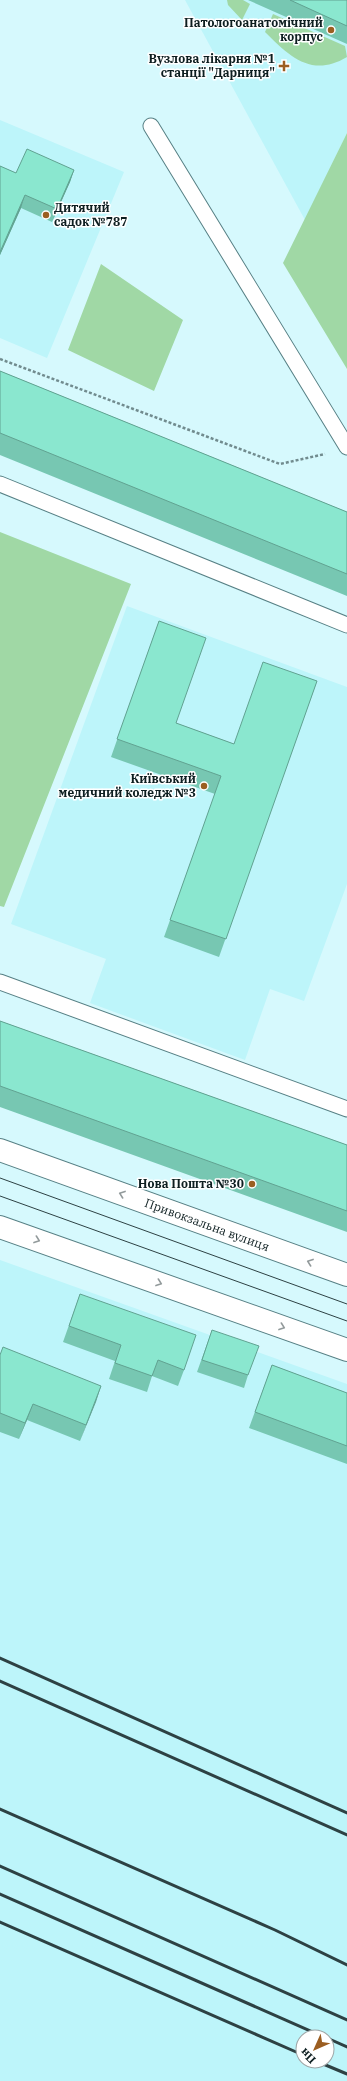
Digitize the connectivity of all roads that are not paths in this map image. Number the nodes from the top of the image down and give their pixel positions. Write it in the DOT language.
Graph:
graph roads {
  1 [pos="151,126"];
  2 [pos="347,447"];
  3 [pos="0,484"];
  4 [pos="347,625"];
  5 [pos="0,982"];
  6 [pos="347,1108"];
  7 [pos="0,1150"];
  8 [pos="0,1227"];
  9 [pos="347,1275"];
  10 [pos="347,1350"];
  1 -- 2 [label="lane"];
  3 -- 4 [label="lane"];
  5 -- 6 [label="lane"];
  9 -- 7 [label="main road, Привокзальна вулиця, one-way"];
  8 -- 10 [label="main road, one-way"];
}
